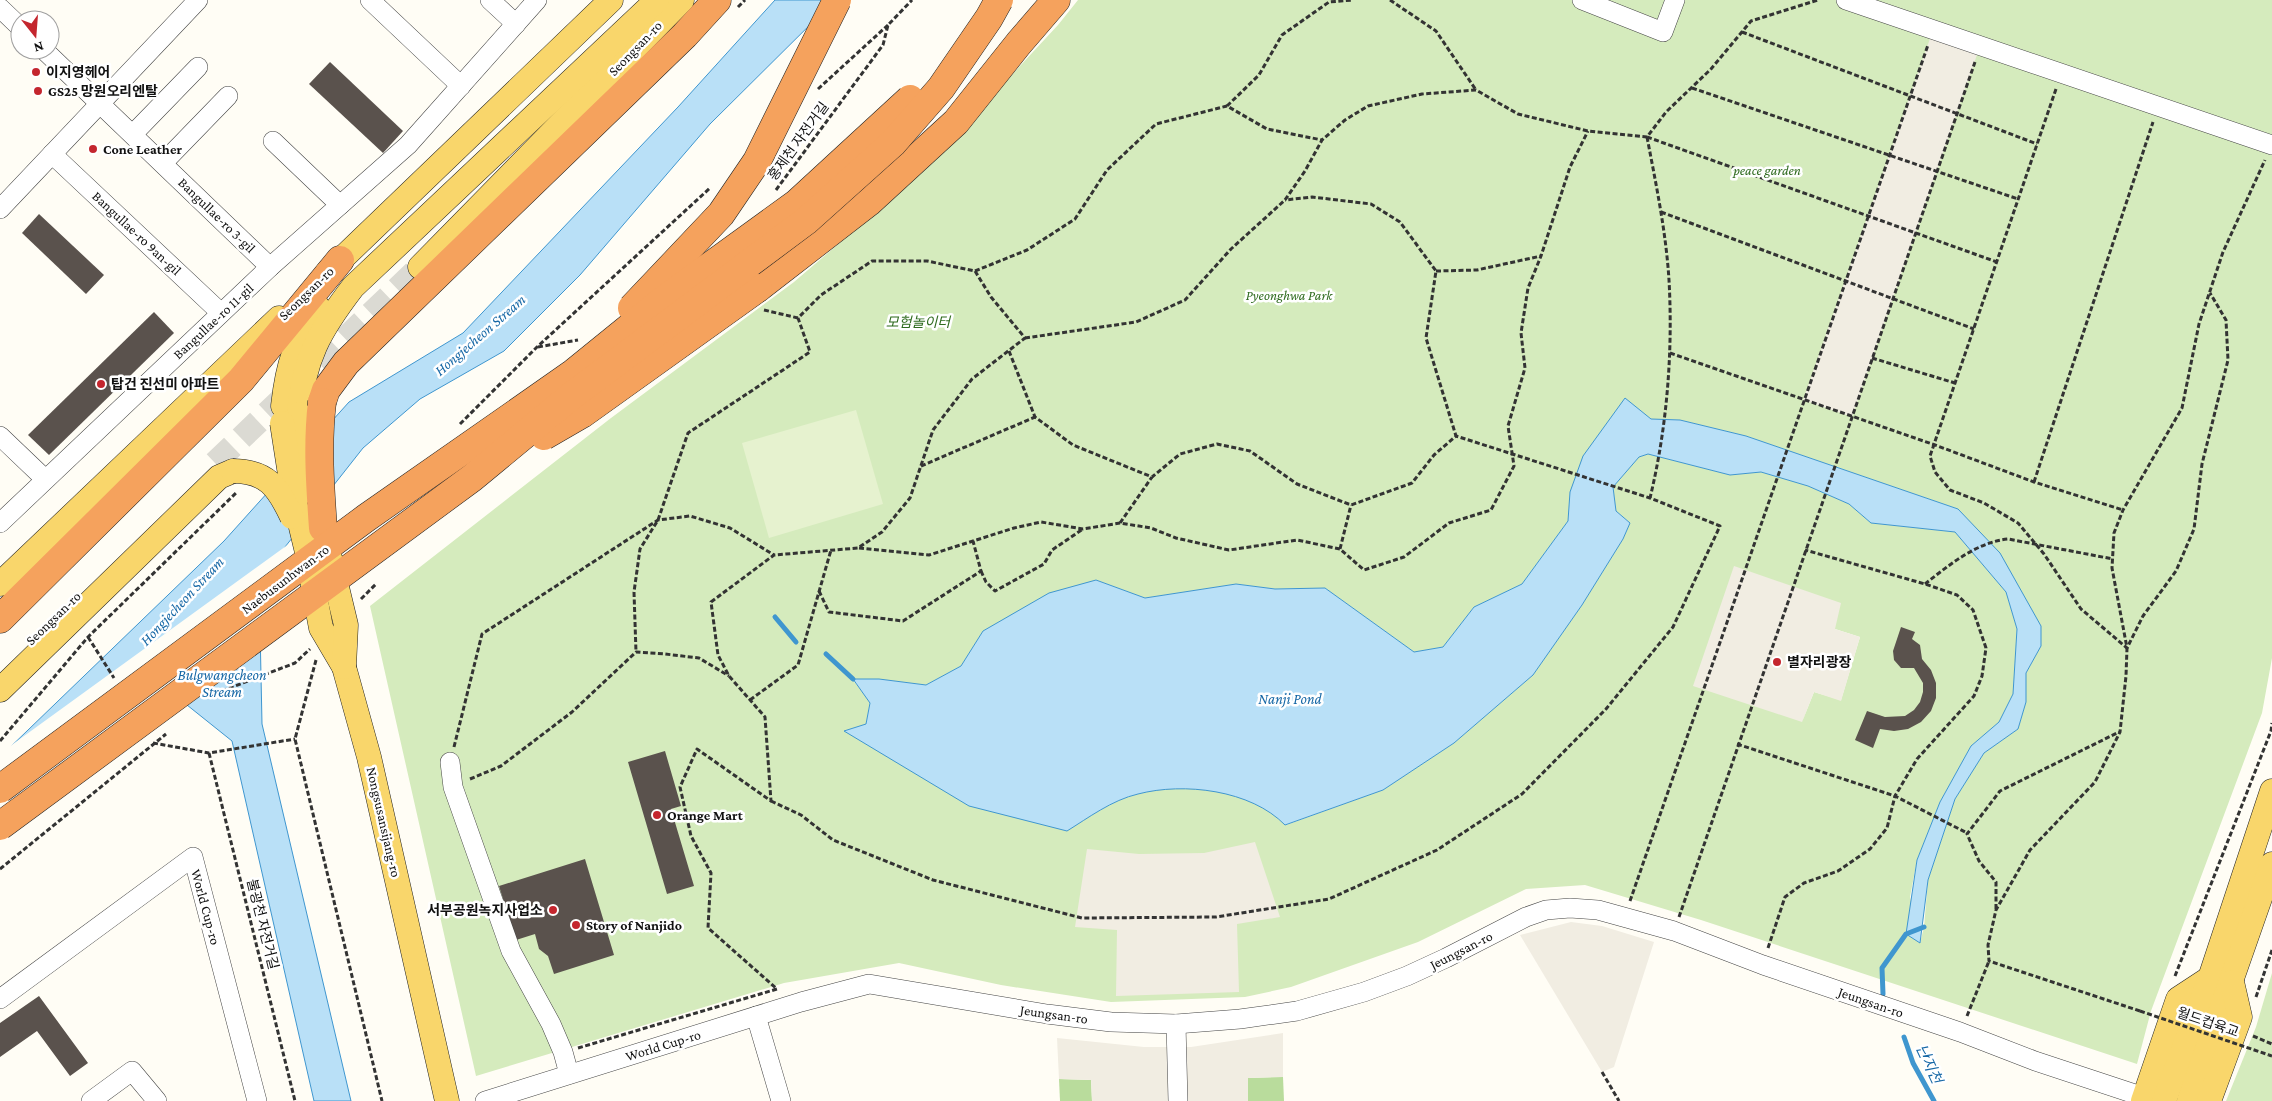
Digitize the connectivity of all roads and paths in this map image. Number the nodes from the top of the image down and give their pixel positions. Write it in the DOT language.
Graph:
graph roads {
  1 [pos="198,0"];
  2 [pos="370,0"];
  3 [pos="490,0"];
  4 [pos="537,0"];
  5 [pos="611,0"];
  6 [pos="656,0"];
  7 [pos="682,0"];
  8 [pos="717,0"];
  9 [pos="837,0"];
  10 [pos="912,0"];
  11 [pos="999,0"];
  12 [pos="1011,0"];
  13 [pos="1056,0"];
  14 [pos="1353,0"];
  15 [pos="1390,0"];
  16 [pos="1582,0"];
  17 [pos="1675,0"];
  18 [pos="1818,0"];
  19 [pos="1846,0"];
  20 [pos="0,8"];
  21 [pos="10,18"];
  22 [pos="516,24"];
  23 [pos="888,25"];
  24 [pos="1933,30"];
  25 [pos="1742,32"];
  26 [pos="1980,46"];
  27 [pos="55,60"];
  28 [pos="198,67"];
  29 [pos="2061,73"];
  30 [pos="461,86"];
  31 [pos="1692,88"];
  32 [pos="1476,90"];
  33 [pos="815,92"];
  34 [pos="228,96"];
  35 [pos="1910,96"];
  36 [pos="100,103"];
  37 [pos="1227,106"];
  38 [pos="2158,107"];
  39 [pos="1957,113"];
  40 [pos="1588,131"];
  41 [pos="132,134"];
  42 [pos="1646,137"];
  43 [pos="1322,140"];
  44 [pos="273,141"];
  45 [pos="2037,144"];
  46 [pos="2272,145"];
  47 [pos="52,154"];
  48 [pos="1890,155"];
  49 [pos="163,163"];
  50 [pos="435,168"];
  51 [pos="1937,171"];
  52 [pos="713,186"];
  53 [pos="773,194"];
  54 [pos="2018,199"];
  55 [pos="1285,200"];
  56 [pos="340,205"];
  57 [pos="0,209"];
  58 [pos="1661,212"];
  59 [pos="1868,216"];
  60 [pos="1915,233"];
  61 [pos="1541,256"];
  62 [pos="340,260"];
  63 [pos="1997,262"];
  64 [pos="270,267"];
  65 [pos="420,267"];
  66 [pos="975,271"];
  67 [pos="1436,271"];
  68 [pos="1845,281"];
  69 [pos="2210,293"];
  70 [pos="757,298"];
  71 [pos="1892,298"];
  72 [pos="221,313"];
  73 [pos="798,318"];
  74 [pos="1974,329"];
  75 [pos="1025,338"];
  76 [pos="1008,351"];
  77 [pos="1670,353"];
  78 [pos="1872,358"];
  79 [pos="572,374"];
  80 [pos="1955,383"];
  81 [pos="1803,400"];
  82 [pos="301,413"];
  83 [pos="1035,417"];
  84 [pos="1852,417"];
  85 [pos="456,429"];
  86 [pos="1456,436"];
  87 [pos="1934,445"];
  88 [pos="3,446"];
  89 [pos="921,466"];
  90 [pos="224,467"];
  91 [pos="1152,477"];
  92 [pos="472,478"];
  93 [pos="45,479"];
  94 [pos="2034,482"];
  95 [pos="1650,498"];
  96 [pos="1351,505"];
  97 [pos="2122,510"];
  98 [pos="658,520"];
  99 [pos="0,523"];
  100 [pos="1120,523"];
  101 [pos="323,528"];
  102 [pos="1083,529"];
  103 [pos="973,541"];
  104 [pos="2038,547"];
  105 [pos="306,548"];
  106 [pos="858,548"];
  107 [pos="1340,549"];
  108 [pos="831,550"];
  109 [pos="1805,550"];
  110 [pos="774,555"];
  111 [pos="2113,559"];
  112 [pos="981,571"];
  113 [pos="0,584"];
  114 [pos="1925,584"];
  115 [pos="820,590"];
  116 [pos="0,618"];
  117 [pos="88,637"];
  118 [pos="315,644"];
  119 [pos="2127,648"];
  120 [pos="636,652"];
  121 [pos="98,653"];
  122 [pos="316,656"];
  123 [pos="344,667"];
  124 [pos="0,669"];
  125 [pos="729,676"];
  126 [pos="0,690"];
  127 [pos="215,694"];
  128 [pos="750,700"];
  129 [pos="2272,723"];
  130 [pos="167,732"];
  131 [pos="2120,732"];
  132 [pos="295,739"];
  133 [pos="154,744"];
  134 [pos="1737,744"];
  135 [pos="209,753"];
  136 [pos="450,762"];
  137 [pos="453,786"];
  138 [pos="0,788"];
  139 [pos="2272,790"];
  140 [pos="1895,796"];
  141 [pos="771,801"];
  142 [pos="0,826"];
  143 [pos="1967,834"];
  144 [pos="2272,864"];
  145 [pos="0,869"];
  146 [pos="1996,910"];
  147 [pos="1625,916"];
  148 [pos="1674,931"];
  149 [pos="2272,950"];
  150 [pos="1989,961"];
  151 [pos="1763,965"];
  152 [pos="2221,980"];
  153 [pos="2171,985"];
  154 [pos="0,999"];
  155 [pos="2253,1004"];
  156 [pos="2161,1012"];
  157 [pos="756,1016"];
  158 [pos="2158,1022"];
  159 [pos="1176,1024"];
  160 [pos="1960,1032"];
  161 [pos="2250,1035"];
  162 [pos="2272,1044"];
  163 [pos="563,1052"];
  164 [pos="2270,1056"];
  165 [pos="1602,1072"];
  166 [pos="569,1074"];
  167 [pos="2150,1100"];
  168 [pos="91,1101"];
  169 [pos="157,1101"];
  170 [pos="256,1101"];
  171 [pos="295,1101"];
  172 [pos="382,1101"];
  173 [pos="447,1101"];
  174 [pos="485,1101"];
  175 [pos="781,1101"];
  176 [pos="1178,1101"];
  177 [pos="1618,1101"];
  178 [pos="2189,1101"];
  179 [pos="2209,1101"];
  1 -- 36 [label="street"];
  2 -- 30 [label="street"];
  3 -- 22 [label="street"];
  4 -- 22 [label="street, Bangullae-ro 11-gil"];
  5 -- 50 [label="main road, Seongsan-ro"];
  6 -- 82 [label="main road"];
  7 -- 65 [label="main road, Seongsan-ro"];
  8 -- 82 [label="highway"];
  9 -- 79 [label="highway, bridge"];
  10 -- 23 [label="path, 홍제천 자전거길"];
  11 -- 92 [label="highway, bridge"];
  12 -- 79 [label="highway, bridge"];
  13 -- 70 [label="highway"];
  14 -- 37 [label="path"];
  15 -- 32 [label="path"];
  16 -- 17 [label="street"];
  18 -- 25 [label="path"];
  19 -- 24 [label="street"];
  20 -- 21 [label="street"];
  22 -- 30 [label="street, Bangullae-ro 11-gil"];
  23 -- 33 [label="path"];
  23 -- 53 [label="path, 홍제천 자전거길"];
  24 -- 26 [label="street"];
  24 -- 35 [label="path"];
  25 -- 31 [label="path"];
  25 -- 35 [label="path"];
  26 -- 29 [label="street"];
  26 -- 39 [label="path"];
  27 -- 36 [label="street, Bangullae-ro 3-gil"];
  28 -- 41 [label="street"];
  29 -- 38 [label="street"];
  29 -- 45 [label="path"];
  30 -- 56 [label="street, Bangullae-ro 11-gil"];
  31 -- 42 [label="path"];
  31 -- 48 [label="path"];
  32 -- 40 [label="path"];
  32 -- 43 [label="path"];
  34 -- 49 [label="street"];
  35 -- 39 [label="path"];
  35 -- 48 [label="path"];
  36 -- 41 [label="street, Bangullae-ro 3-gil"];
  36 -- 47 [label="street"];
  37 -- 43 [label="path"];
  37 -- 66 [label="path"];
  38 -- 46 [label="street"];
  38 -- 94 [label="path"];
  39 -- 45 [label="path"];
  39 -- 51 [label="path"];
  40 -- 42 [label="path"];
  40 -- 61 [label="path"];
  41 -- 49 [label="street, Bangullae-ro 3-gil"];
  42 -- 58 [label="path"];
  42 -- 59 [label="path"];
  43 -- 55 [label="path"];
  44 -- 56 [label="street"];
  45 -- 54 [label="path"];
  46 -- 69 [label="path"];
  47 -- 57 [label="street"];
  47 -- 72 [label="street, Bangullae-ro 9an-gil"];
  48 -- 51 [label="path"];
  48 -- 59 [label="path"];
  49 -- 64 [label="street, Bangullae-ro 3-gil"];
  50 -- 62 [label="main road, Seongsan-ro"];
  50 -- 82 [label="main road"];
  51 -- 54 [label="path"];
  51 -- 60 [label="path"];
  52 -- 85 [label="path"];
  54 -- 63 [label="path"];
  55 -- 67 [label="path"];
  55 -- 75 [label="path"];
  56 -- 64 [label="street, Bangullae-ro 11-gil"];
  58 -- 68 [label="path"];
  58 -- 77 [label="path"];
  59 -- 60 [label="path"];
  59 -- 68 [label="path"];
  60 -- 63 [label="path"];
  60 -- 71 [label="path"];
  61 -- 67 [label="path"];
  61 -- 107 [label="path"];
  62 -- 113 [label="main road, Seongsan-ro"];
  62 -- 116 [label="highway"];
  63 -- 74 [label="path"];
  64 -- 72 [label="street, Bangullae-ro 11-gil"];
  66 -- 73 [label="path"];
  66 -- 75 [label="path"];
  67 -- 86 [label="path"];
  68 -- 71 [label="path"];
  68 -- 81 [label="path"];
  69 -- 97 [label="path"];
  69 -- 119 [label="path"];
  70 -- 73 [label="path"];
  70 -- 92 [label="highway, bridge"];
  71 -- 74 [label="path"];
  71 -- 78 [label="path"];
  72 -- 93 [label="street, Bangullae-ro 11-gil"];
  73 -- 98 [label="path"];
  74 -- 80 [label="path"];
  75 -- 76 [label="path"];
  76 -- 83 [label="path"];
  76 -- 89 [label="path"];
  77 -- 81 [label="path"];
  77 -- 95 [label="path"];
  78 -- 80 [label="path"];
  78 -- 84 [label="path"];
  79 -- 138 [label="highway, Naebusunhwan-ro, bridge"];
  80 -- 87 [label="path"];
  81 -- 84 [label="path"];
  81 -- 147 [label="path"];
  82 -- 101 [label="highway, bridge"];
  82 -- 105 [label="main road, bridge"];
  83 -- 89 [label="path"];
  83 -- 91 [label="path"];
  84 -- 87 [label="path"];
  84 -- 109 [label="path"];
  86 -- 95 [label="path"];
  86 -- 96 [label="path"];
  87 -- 94 [label="path"];
  87 -- 104 [label="path"];
  88 -- 93 [label="street"];
  89 -- 106 [label="path"];
  90 -- 105 [label="main road, bridge"];
  90 -- 124 [label="main road, Seongsan-ro"];
  90 -- 126 [label="main road"];
  91 -- 96 [label="path"];
  91 -- 100 [label="path"];
  92 -- 142 [label="highway, Naebusunhwan-ro, bridge"];
  93 -- 99 [label="street, Bangullae-ro 11-gil"];
  94 -- 97 [label="path"];
  95 -- 141 [label="path"];
  96 -- 107 [label="path"];
  97 -- 111 [label="path"];
  98 -- 110 [label="path"];
  98 -- 120 [label="path"];
  98 -- 136 [label="path"];
  100 -- 102 [label="path"];
  100 -- 107 [label="path"];
  101 -- 123 [label="main road, bridge"];
  102 -- 103 [label="path"];
  102 -- 112 [label="path"];
  103 -- 106 [label="path"];
  103 -- 112 [label="path"];
  104 -- 111 [label="path"];
  104 -- 114 [label="path"];
  104 -- 119 [label="path"];
  105 -- 123 [label="main road, Nongsusansijang-ro, bridge"];
  106 -- 108 [label="path"];
  108 -- 110 [label="path"];
  108 -- 115 [label="path"];
  109 -- 114 [label="path"];
  109 -- 134 [label="path"];
  110 -- 125 [label="path"];
  111 -- 119 [label="path"];
  112 -- 115 [label="path"];
  114 -- 140 [label="path"];
  115 -- 128 [label="path"];
  117 -- 121 [label="path"];
  118 -- 127 [label="path"];
  119 -- 131 [label="path"];
  120 -- 125 [label="path"];
  120 -- 137 [label="path"];
  122 -- 132 [label="path"];
  123 -- 173 [label="main road, Nongsusansijang-ro"];
  125 -- 128 [label="path"];
  128 -- 141 [label="path"];
  129 -- 153 [label="path"];
  130 -- 133 [label="path"];
  131 -- 143 [label="path"];
  131 -- 146 [label="path"];
  132 -- 135 [label="path"];
  132 -- 172 [label="path"];
  133 -- 135 [label="path"];
  133 -- 145 [label="path"];
  134 -- 140 [label="path"];
  134 -- 148 [label="path"];
  135 -- 171 [label="path, 불광천 자전거길"];
  136 -- 137 [label="street"];
  137 -- 163 [label="street"];
  139 -- 152 [label="main road"];
  140 -- 143 [label="path"];
  140 -- 151 [label="path"];
  141 -- 163 [label="path"];
  143 -- 146 [label="path"];
  144 -- 152 [label="main road"];
  146 -- 150 [label="path"];
  147 -- 148 [label="street, Jeungsan-ro"];
  147 -- 159 [label="street, Jeungsan-ro"];
  148 -- 151 [label="street, Jeungsan-ro"];
  149 -- 155 [label="path"];
  150 -- 160 [label="path"];
  150 -- 164 [label="path, 월드컵육교, bridge"];
  151 -- 160 [label="street, Jeungsan-ro"];
  152 -- 167 [label="main road"];
  152 -- 178 [label="main road"];
  152 -- 179 [label="main road"];
  154 -- 170 [label="street, World Cup-ro"];
  156 -- 158 [label="path"];
  157 -- 159 [label="street, Jeungsan-ro"];
  157 -- 166 [label="street, World Cup-ro"];
  157 -- 175 [label="street"];
  159 -- 176 [label="street"];
  160 -- 167 [label="street, Jeungsan-ro"];
  161 -- 162 [label="path"];
  163 -- 166 [label="street"];
  165 -- 177 [label="path"];
  166 -- 174 [label="street, World Cup-ro"];
  168 -- 169 [label="street"];
}
